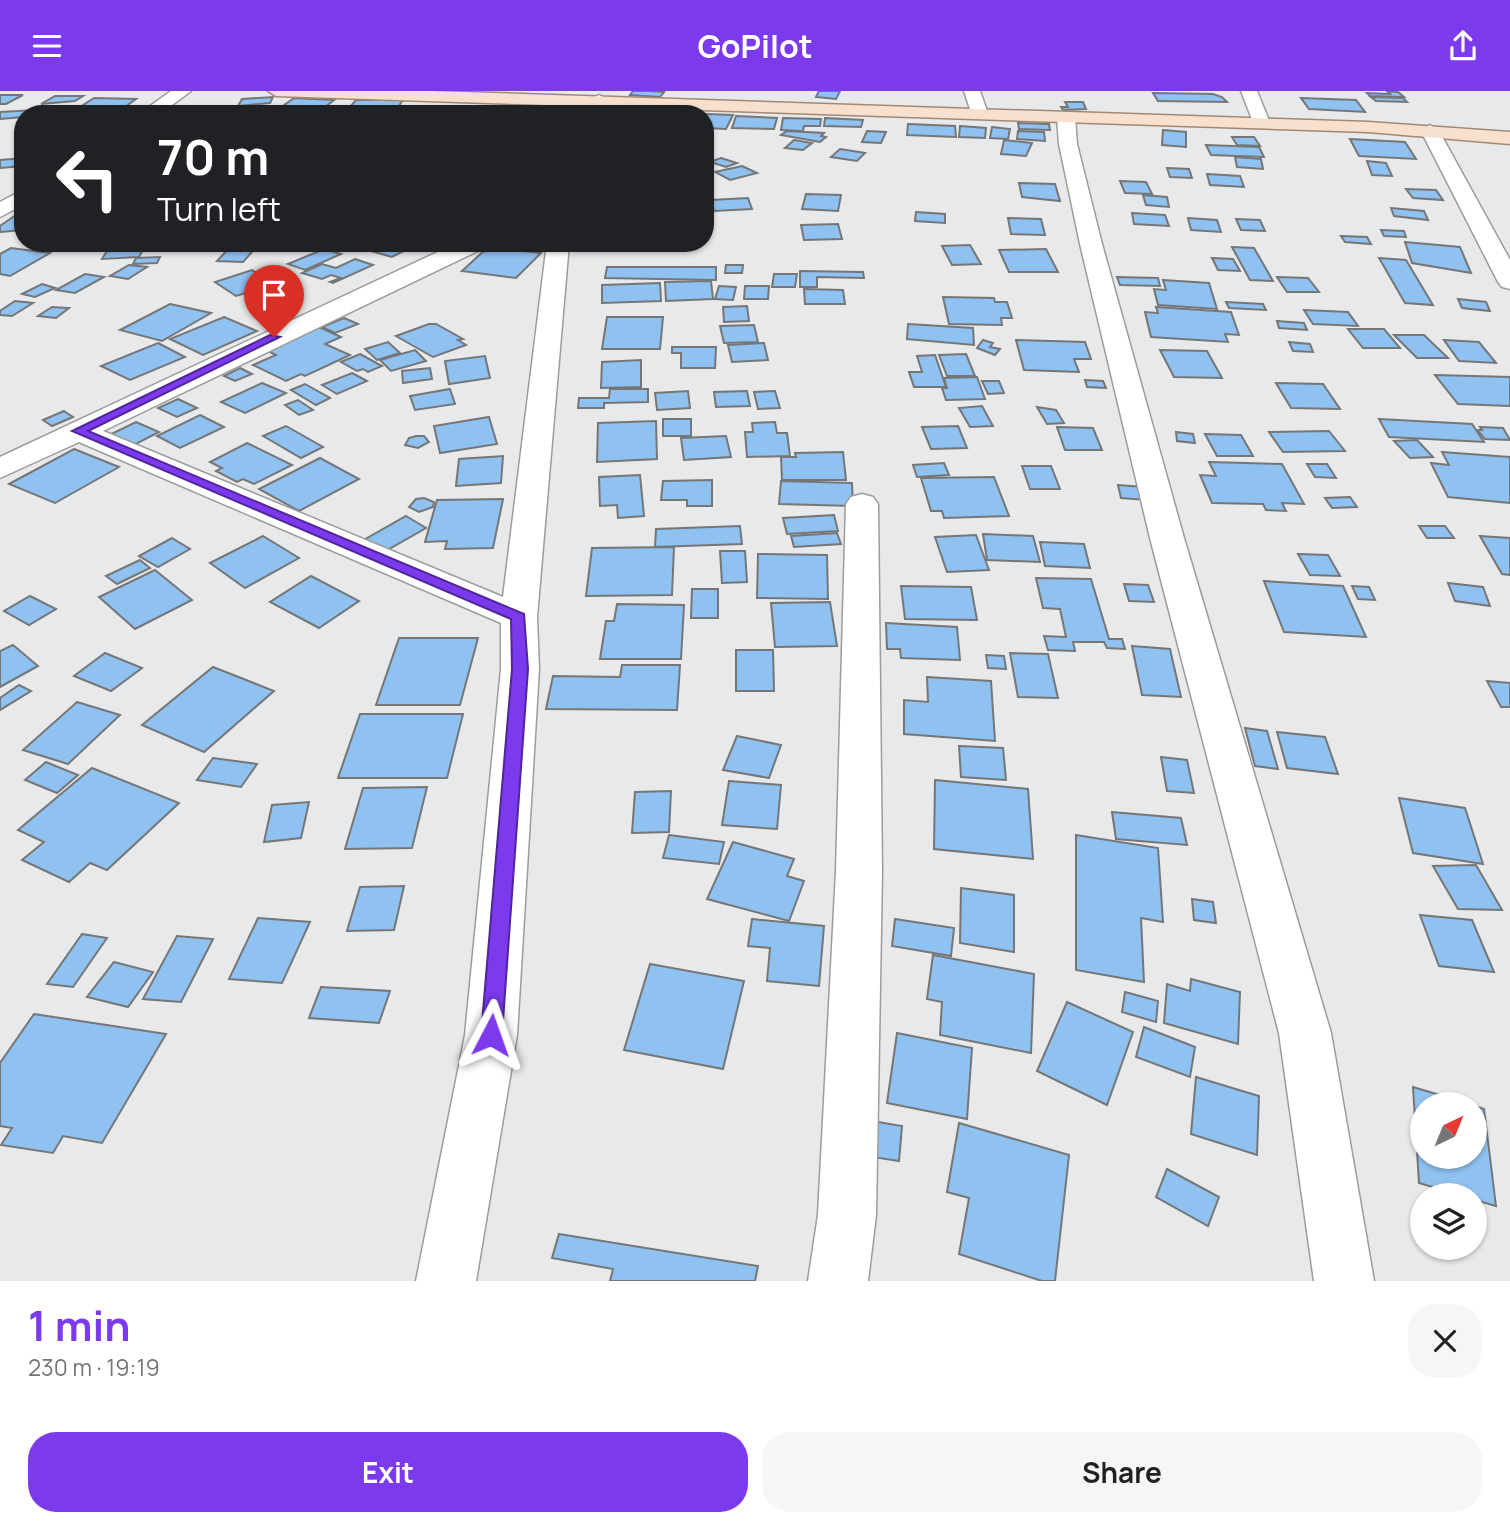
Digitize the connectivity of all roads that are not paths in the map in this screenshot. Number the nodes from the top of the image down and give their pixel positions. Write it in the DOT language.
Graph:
graph roads {
  1 [pos="183,91"];
  2 [pos="276,91"];
  3 [pos="972,91"];
  4 [pos="1249,91"];
  5 [pos="162,105"];
  6 [pos="557,105"];
  7 [pos="714,109"];
  8 [pos="979,114"];
  9 [pos="1066,117"];
  10 [pos="1261,123"];
  11 [pos="1430,131"];
  12 [pos="1510,138"];
  13 [pos="456,252"];
  14 [pos="557,252"];
  15 [pos="1510,282"];
  16 [pos="78,431"];
  17 [pos="0,469"];
  18 [pos="862,504"];
  19 [pos="519,617"];
  20 [pos="446,1281"];
  21 [pos="838,1281"];
  22 [pos="1344,1281"];
  1 -- 5 [label="street"];
  2 -- 6 [label="main road"];
  3 -- 8 [label="street"];
  4 -- 10 [label="street"];
  7 -- 8 [label="main road"];
  8 -- 9 [label="main road"];
  9 -- 10 [label="main road"];
  9 -- 22 [label="street"];
  10 -- 11 [label="main road"];
  11 -- 12 [label="main road"];
  11 -- 15 [label="street"];
  13 -- 16 [label="street"];
  14 -- 19 [label="street"];
  16 -- 17 [label="street"];
  16 -- 19 [label="street"];
  18 -- 21 [label="street"];
  19 -- 20 [label="street"];
}
